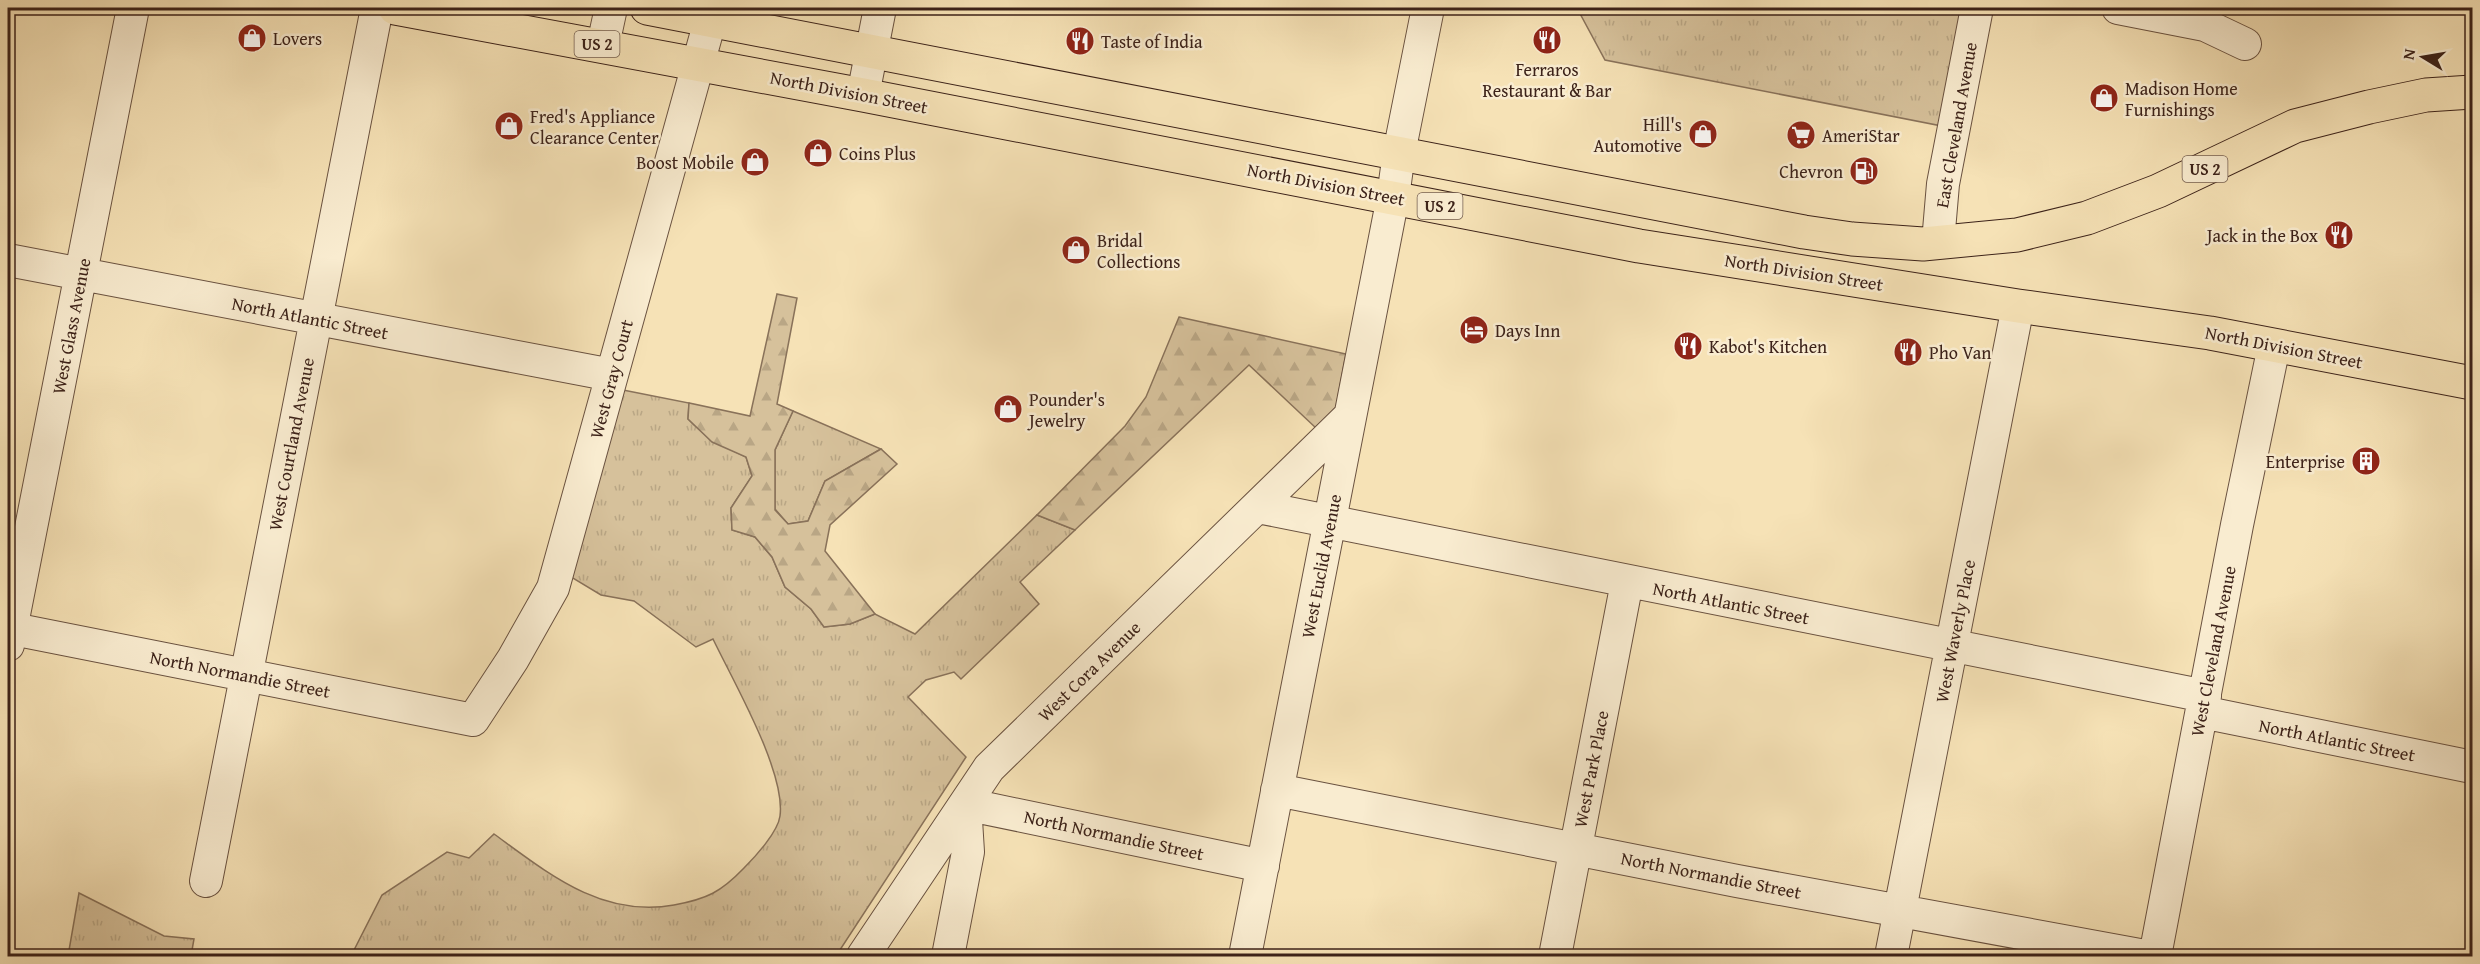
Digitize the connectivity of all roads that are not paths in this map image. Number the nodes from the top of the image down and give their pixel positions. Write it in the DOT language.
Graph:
graph roads {
  1 [pos="133,8"];
  2 [pos="377,8"];
  3 [pos="395,8"];
  4 [pos="611,8"];
  5 [pos="647,8"];
  6 [pos="880,8"];
  7 [pos="1428,8"];
  8 [pos="1977,8"];
  9 [pos="2118,8"];
  10 [pos="710,21"];
  11 [pos="2245,44"];
  12 [pos="603,45"];
  13 [pos="873,52"];
  14 [pos="698,63"];
  15 [pos="2472,92"];
  16 [pos="863,95"];
  17 [pos="1396,175"];
  18 [pos="1938,242"];
  19 [pos="8,260"];
  20 [pos="82,274"];
  21 [pos="2018,306"];
  22 [pos="316,320"];
  23 [pos="2274,346"];
  24 [pos="612,375"];
  25 [pos="2472,383"];
  26 [pos="1350,416"];
  27 [pos="1258,507"];
  28 [pos="1330,520"];
  29 [pos="1628,582"];
  30 [pos="9,634"];
  31 [pos="1952,646"];
  32 [pos="246,676"];
  33 [pos="2204,704"];
  34 [pos="473,720"];
  35 [pos="2472,767"];
  36 [pos="1277,790"];
  37 [pos="965,804"];
  38 [pos="1575,850"];
  39 [pos="1263,866"];
  40 [pos="206,881"];
  41 [pos="1900,911"];
  42 [pos="863,957"];
  43 [pos="948,957"];
  44 [pos="1245,957"];
  45 [pos="1555,957"];
  46 [pos="1891,957"];
  47 [pos="2145,957"];
  48 [pos="2156,957"];
  1 -- 20 [label="street, West Glass Avenue"];
  2 -- 22 [label="street, West Courtland Avenue"];
  3 -- 12 [label="main road, North Division Street / US 2"];
  4 -- 12 [label="street"];
  5 -- 10 [label="main road, North Division Street / US 2"];
  6 -- 13 [label="street"];
  7 -- 17 [label="street, West Euclid Avenue"];
  8 -- 18 [label="street, East Cleveland Avenue"];
  9 -- 11 [label="street"];
  10 -- 13 [label="main road, North Division Street / US 2"];
  10 -- 14 [label="street, West Gray Court"];
  12 -- 14 [label="main road, North Division Street / US 2"];
  13 -- 16 [label="street"];
  13 -- 17 [label="main road, North Division Street / US 2"];
  14 -- 16 [label="main road, North Division Street / US 2"];
  14 -- 24 [label="street, West Gray Court"];
  15 -- 18 [label="main road, US 2"];
  16 -- 17 [label="main road, North Division Street / US 2"];
  17 -- 18 [label="main road, North Division Street / US 2"];
  17 -- 21 [label="main road, North Division Street / US 2"];
  17 -- 26 [label="street, West Euclid Avenue"];
  19 -- 20 [label="street, North Atlantic Street"];
  20 -- 22 [label="street, North Atlantic Street"];
  20 -- 30 [label="street, West Glass Avenue"];
  21 -- 23 [label="main road, North Division Street / US 2"];
  21 -- 31 [label="street, West Waverly Place"];
  22 -- 24 [label="street, North Atlantic Street"];
  22 -- 32 [label="street, West Courtland Avenue"];
  23 -- 25 [label="main road, North Division Street / US 2"];
  23 -- 33 [label="street, West Cleveland Avenue"];
  24 -- 34 [label="street, West Gray Court"];
  26 -- 27 [label="street, West Cora Avenue"];
  26 -- 28 [label="street, West Euclid Avenue"];
  27 -- 28 [label="street, North Atlantic Street"];
  27 -- 37 [label="street, West Cora Avenue"];
  28 -- 29 [label="street, North Atlantic Street"];
  28 -- 36 [label="street, West Euclid Avenue"];
  29 -- 31 [label="street, North Atlantic Street"];
  29 -- 38 [label="street, West Park Place"];
  30 -- 32 [label="street, North Normandie Street"];
  31 -- 33 [label="street, North Atlantic Street"];
  31 -- 41 [label="street, West Waverly Place"];
  32 -- 34 [label="street, North Normandie Street"];
  32 -- 40 [label="street, West Courtland Avenue"];
  33 -- 35 [label="street, North Atlantic Street"];
  33 -- 48 [label="street, West Cleveland Avenue"];
  36 -- 38 [label="street, North Normandie Street"];
  36 -- 39 [label="street, West Euclid Avenue"];
  37 -- 39 [label="street, North Normandie Street"];
  37 -- 42 [label="street, West Cora Avenue"];
  37 -- 43 [label="street"];
  38 -- 41 [label="street, North Normandie Street"];
  38 -- 45 [label="street, West Park Place"];
  39 -- 44 [label="street, West Euclid Avenue"];
  41 -- 46 [label="street, West Waverly Place"];
  41 -- 47 [label="street, North Normandie Street"];
}
